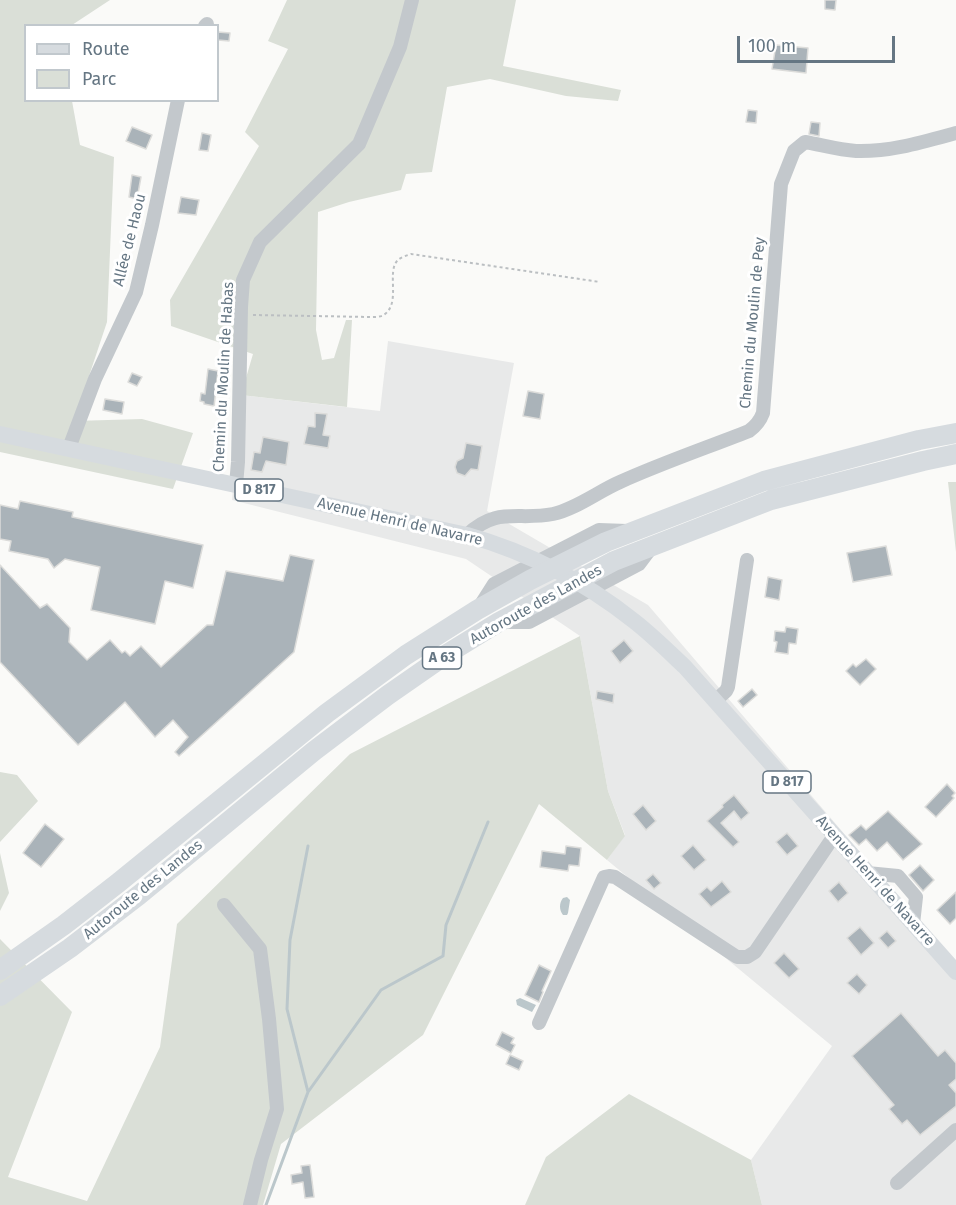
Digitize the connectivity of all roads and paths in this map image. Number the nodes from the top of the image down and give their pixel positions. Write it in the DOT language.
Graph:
graph roads {
  1 [pos="412,0"];
  2 [pos="178,102"];
  3 [pos="956,134"];
  4 [pos="600,282"];
  5 [pos="241,315"];
  6 [pos="956,433"];
  7 [pos="0,434"];
  8 [pos="69,448"];
  9 [pos="956,454"];
  10 [pos="236,485"];
  11 [pos="466,535"];
  12 [pos="747,560"];
  13 [pos="715,701"];
  14 [pos="834,836"];
  15 [pos="224,905"];
  16 [pos="0,970"];
  17 [pos="956,972"];
  18 [pos="0,996"];
  19 [pos="540,1023"];
  20 [pos="956,1130"];
  21 [pos="897,1183"];
  22 [pos="250,1205"];
  1 -- 5 [label="street, Chemin du Moulin de Habas"];
  2 -- 8 [label="street, Allée de Haou"];
  3 -- 11 [label="street, Chemin du Moulin de Pey"];
  4 -- 5 [label="path"];
  5 -- 10 [label="street, Chemin du Moulin de Habas"];
  6 -- 16 [label="highway, Autoroute des Landes / A 63"];
  7 -- 8 [label="main road, Avenue Henri de Navarre / D 817"];
  8 -- 10 [label="main road, Avenue Henri de Navarre / D 817"];
  9 -- 18 [label="highway, Autoroute des Landes / A 63"];
  10 -- 11 [label="main road, Avenue Henri de Navarre / D 817"];
  11 -- 13 [label="main road, Avenue Henri de Navarre / D 817"];
  12 -- 13 [label="street"];
  13 -- 14 [label="main road, Avenue Henri de Navarre / D 817"];
  14 -- 17 [label="main road, Avenue Henri de Navarre / D 817"];
  14 -- 19 [label="street"];
  15 -- 22 [label="street"];
  20 -- 21 [label="street"];
}
